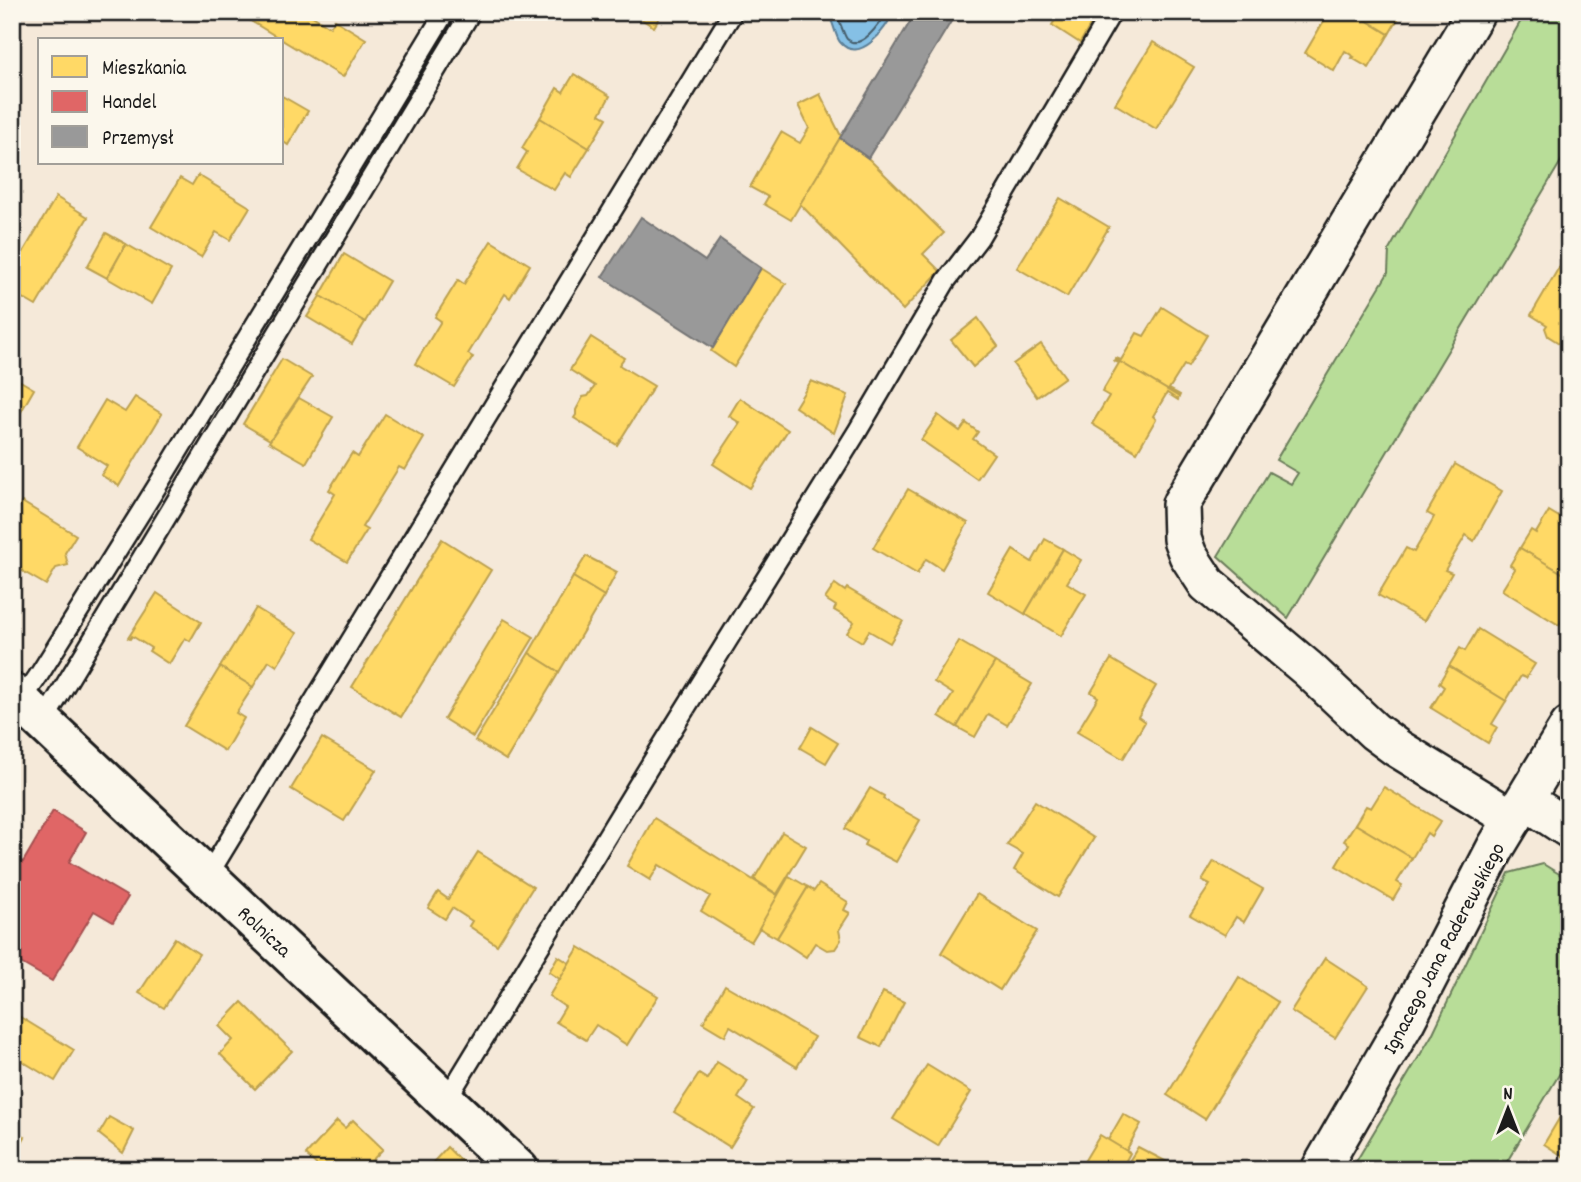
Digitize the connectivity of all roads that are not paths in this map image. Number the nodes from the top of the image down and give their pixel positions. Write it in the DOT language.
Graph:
graph roads {
  1 [pos="445,12"];
  2 [pos="471,12"];
  3 [pos="733,12"];
  4 [pos="1112,12"];
  5 [pos="1476,12"];
  6 [pos="25,705"];
  7 [pos="1569,726"];
  8 [pos="1519,810"];
  9 [pos="1569,829"];
  10 [pos="207,877"];
  11 [pos="446,1102"];
  12 [pos="519,1170"];
  13 [pos="1320,1170"];
  1 -- 6 [label="lane"];
  2 -- 6 [label="lane"];
  3 -- 10 [label="lane"];
  4 -- 11 [label="lane"];
  5 -- 8 [label="street"];
  6 -- 10 [label="street, Rolnicza"];
  7 -- 8 [label="street, Ignacego Jana Paderewskiego"];
  8 -- 9 [label="street"];
  8 -- 13 [label="street, Ignacego Jana Paderewskiego"];
  10 -- 11 [label="street, Rolnicza"];
  11 -- 12 [label="street, Rolnicza"];
}
